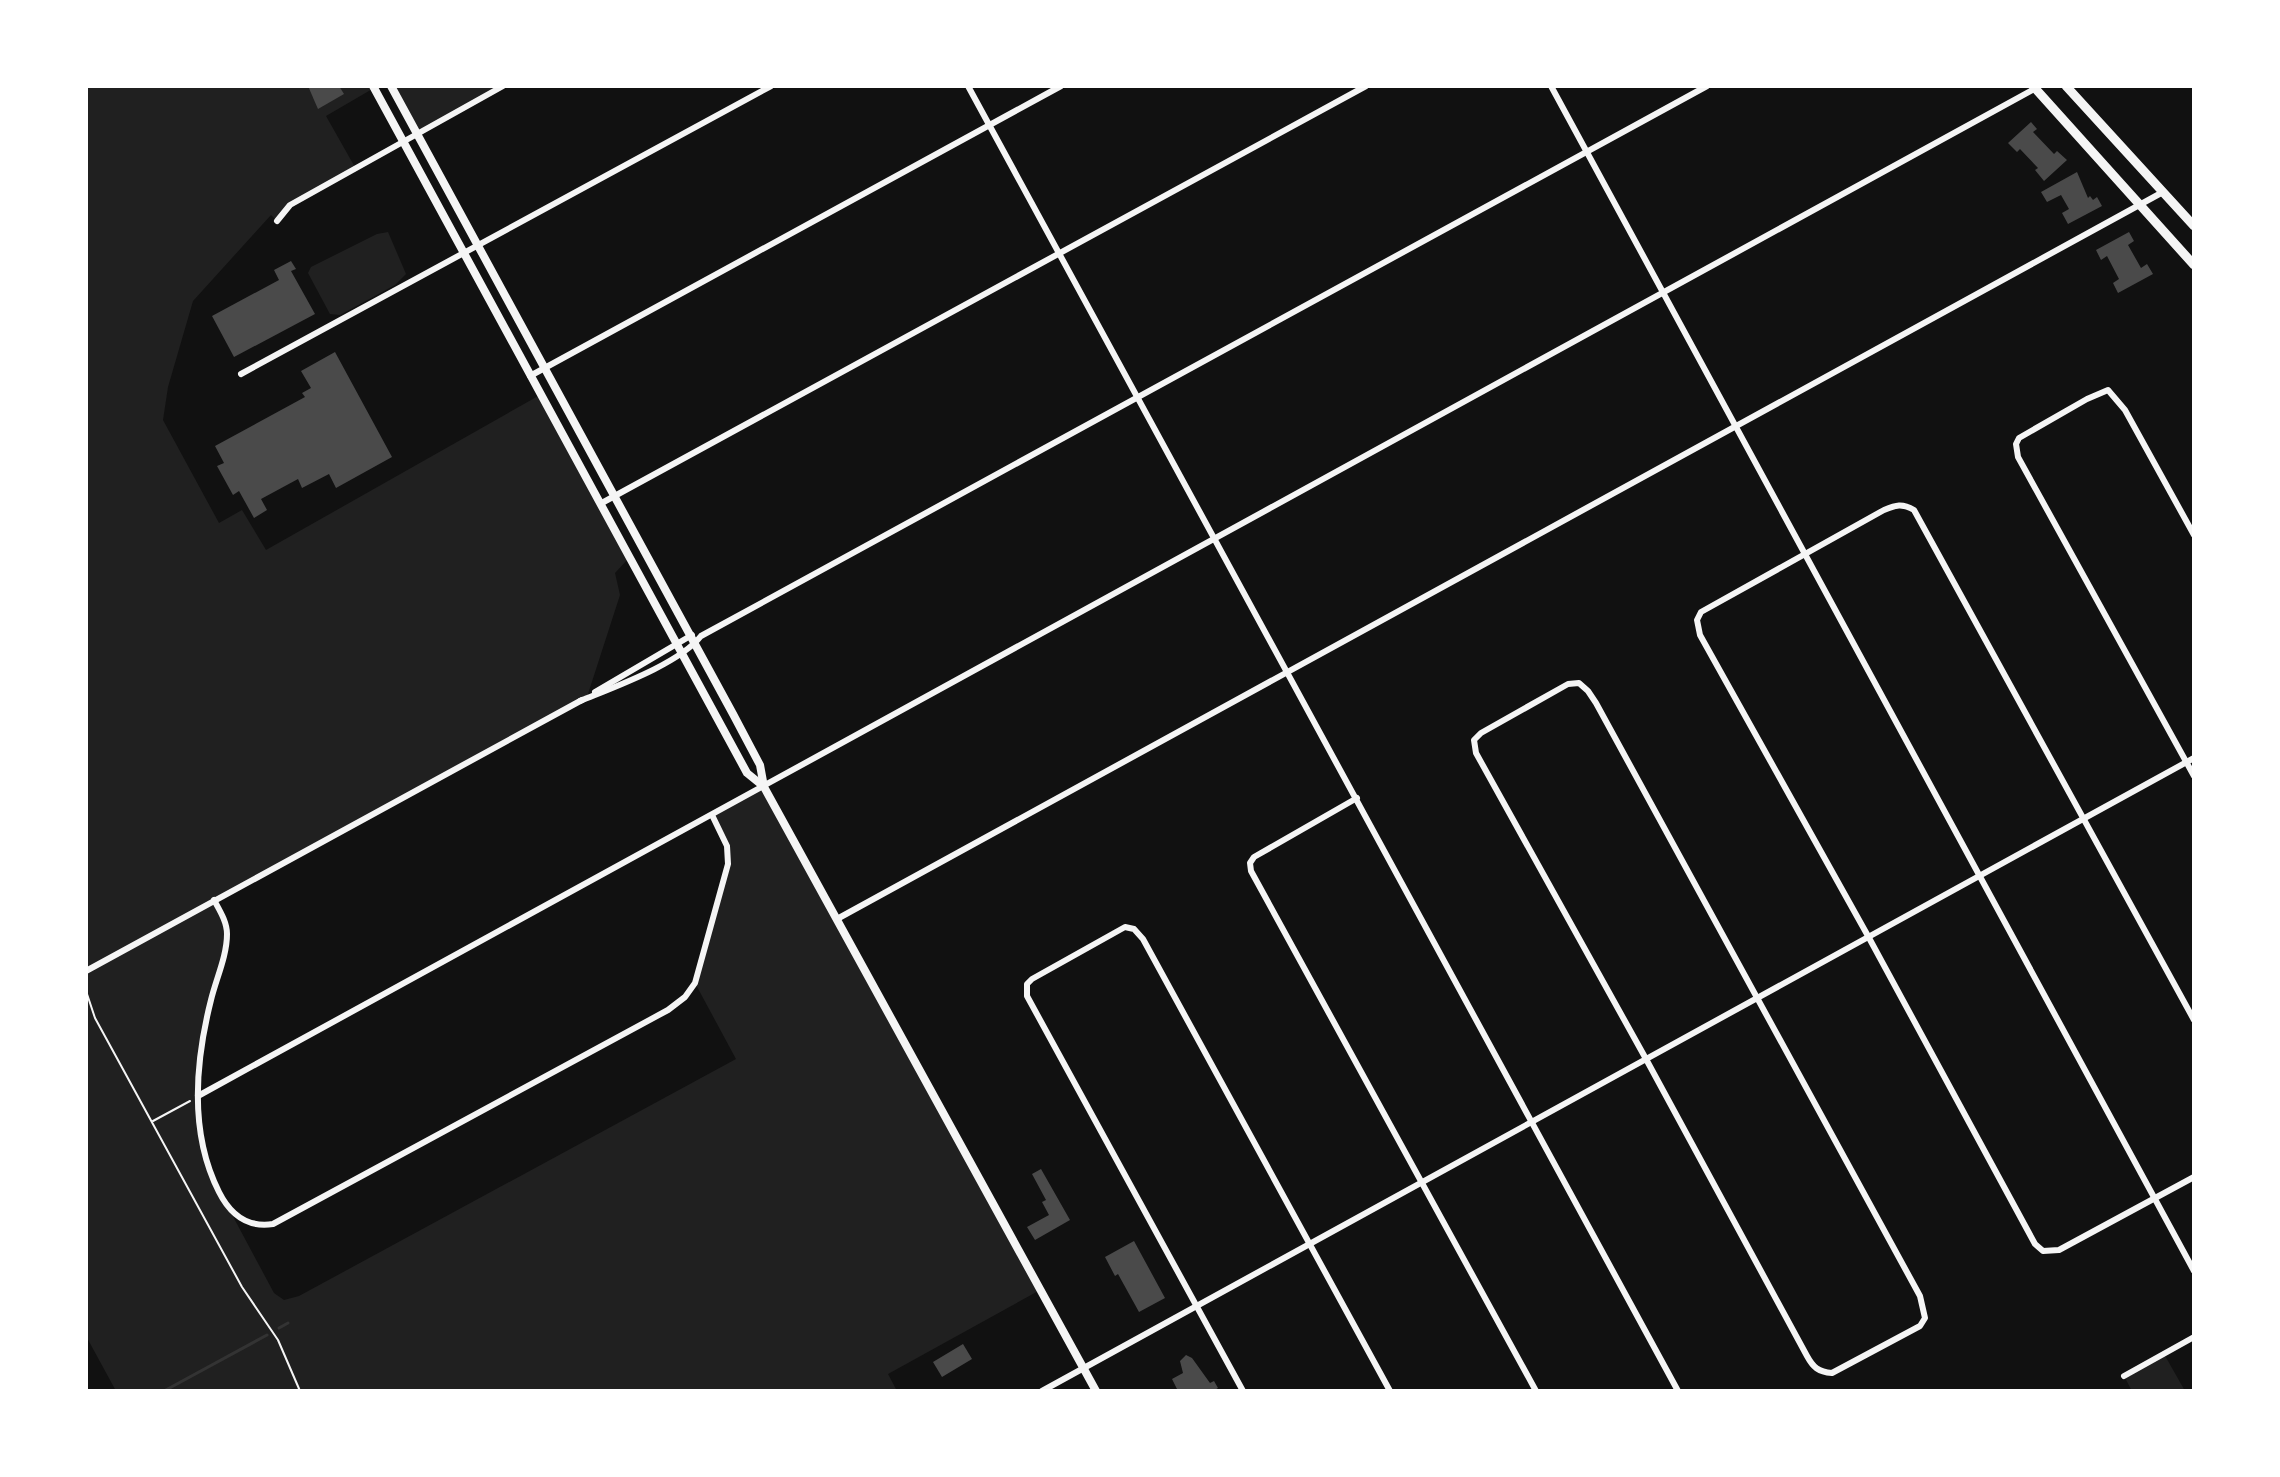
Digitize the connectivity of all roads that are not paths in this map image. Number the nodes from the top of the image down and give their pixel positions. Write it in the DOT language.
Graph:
graph roads {
  1 [pos="373,86"];
  2 [pos="391,86"];
  3 [pos="503,86"];
  4 [pos="771,86"];
  5 [pos="968,86"];
  6 [pos="1061,86"];
  7 [pos="1366,86"];
  8 [pos="1551,86"];
  9 [pos="1707,86"];
  10 [pos="2066,86"];
  11 [pos="2035,87"];
  12 [pos="990,125"];
  13 [pos="417,133"];
  14 [pos="402,141"];
  15 [pos="1587,152"];
  16 [pos="2163,192"];
  17 [pos="2140,205"];
  18 [pos="277,221"];
  19 [pos="2194,226"];
  20 [pos="479,245"];
  21 [pos="463,254"];
  22 [pos="1060,254"];
  23 [pos="2194,265"];
  24 [pos="1663,292"];
  25 [pos="545,368"];
  26 [pos="241,374"];
  27 [pos="530,376"];
  28 [pos="1139,398"];
  29 [pos="1736,427"];
  30 [pos="614,496"];
  31 [pos="600,504"];
  32 [pos="2194,535"];
  33 [pos="1215,538"];
  34 [pos="1805,554"];
  35 [pos="695,639"];
  36 [pos="675,644"];
  37 [pos="680,654"];
  38 [pos="1287,672"];
  39 [pos="580,701"];
  40 [pos="2194,758"];
  41 [pos="2186,762"];
  42 [pos="2194,776"];
  43 [pos="764,787"];
  44 [pos="1357,798"];
  45 [pos="712,815"];
  46 [pos="2084,818"];
  47 [pos="1979,875"];
  48 [pos="214,900"];
  49 [pos="837,919"];
  50 [pos="1868,936"];
  51 [pos="86,971"];
  52 [pos="1758,998"];
  53 [pos="2194,1020"];
  54 [pos="1646,1059"];
  55 [pos="198,1096"];
  56 [pos="1532,1122"];
  57 [pos="2194,1177"];
  58 [pos="1422,1182"];
  59 [pos="2154,1198"];
  60 [pos="1309,1243"];
  61 [pos="2194,1271"];
  62 [pos="1196,1305"];
  63 [pos="2194,1337"];
  64 [pos="1082,1367"];
  65 [pos="2124,1376"];
  66 [pos="1042,1391"];
  67 [pos="1096,1391"];
  68 [pos="1243,1391"];
  69 [pos="1390,1391"];
  70 [pos="1536,1391"];
  71 [pos="1678,1391"];
  1 -- 14 [label="main road"];
  2 -- 13 [label="main road"];
  3 -- 13 [label="street"];
  4 -- 20 [label="street"];
  5 -- 12 [label="street"];
  6 -- 12 [label="street"];
  7 -- 22 [label="street"];
  8 -- 15 [label="street"];
  9 -- 15 [label="street"];
  10 -- 16 [label="highway"];
  11 -- 17 [label="highway"];
  11 -- 24 [label="street"];
  12 -- 22 [label="street"];
  12 -- 25 [label="street"];
  13 -- 14 [label="street"];
  13 -- 20 [label="main road"];
  14 -- 18 [label="street"];
  14 -- 21 [label="main road"];
  15 -- 24 [label="street"];
  15 -- 28 [label="street"];
  16 -- 17 [label="street"];
  16 -- 19 [label="highway"];
  17 -- 23 [label="highway"];
  17 -- 29 [label="street"];
  20 -- 21 [label="street"];
  20 -- 25 [label="main road"];
  21 -- 26 [label="street"];
  21 -- 27 [label="main road"];
  22 -- 28 [label="street"];
  22 -- 30 [label="street"];
  24 -- 29 [label="street"];
  24 -- 33 [label="street"];
  25 -- 27 [label="street"];
  25 -- 30 [label="main road"];
  27 -- 31 [label="main road"];
  28 -- 33 [label="street"];
  28 -- 35 [label="street"];
  29 -- 34 [label="street"];
  29 -- 38 [label="street"];
  30 -- 31 [label="street"];
  30 -- 35 [label="main road"];
  31 -- 36 [label="main road"];
  32 -- 41 [label="street"];
  33 -- 38 [label="street"];
  33 -- 43 [label="street"];
  34 -- 46 [label="street"];
  34 -- 47 [label="street"];
  34 -- 50 [label="street"];
  35 -- 36 [label="street"];
  35 -- 37 [label="street"];
  35 -- 43 [label="main road"];
  36 -- 37 [label="main road"];
  36 -- 39 [label="street"];
  37 -- 39 [label="street"];
  37 -- 43 [label="main road"];
  38 -- 44 [label="street"];
  38 -- 49 [label="street"];
  39 -- 48 [label="street"];
  40 -- 41 [label="street"];
  41 -- 42 [label="street"];
  41 -- 46 [label="street"];
  43 -- 45 [label="street"];
  43 -- 49 [label="main road"];
  44 -- 56 [label="street"];
  44 -- 58 [label="street"];
  45 -- 55 [label="street"];
  45 -- 55 [label="street"];
  46 -- 47 [label="street"];
  46 -- 53 [label="street"];
  47 -- 50 [label="street"];
  47 -- 59 [label="street"];
  48 -- 51 [label="street"];
  48 -- 55 [label="street"];
  49 -- 64 [label="main road"];
  50 -- 52 [label="street"];
  50 -- 59 [label="street"];
  52 -- 54 [label="street"];
  52 -- 54 [label="street"];
  52 -- 54 [label="street"];
  54 -- 56 [label="street"];
  56 -- 58 [label="street"];
  56 -- 71 [label="street"];
  57 -- 59 [label="street"];
  58 -- 60 [label="street"];
  58 -- 70 [label="street"];
  59 -- 61 [label="street"];
  60 -- 62 [label="street"];
  60 -- 62 [label="street"];
  60 -- 69 [label="street"];
  62 -- 64 [label="street"];
  62 -- 68 [label="street"];
  63 -- 65 [label="street"];
  64 -- 66 [label="street"];
  64 -- 67 [label="main road"];
}
